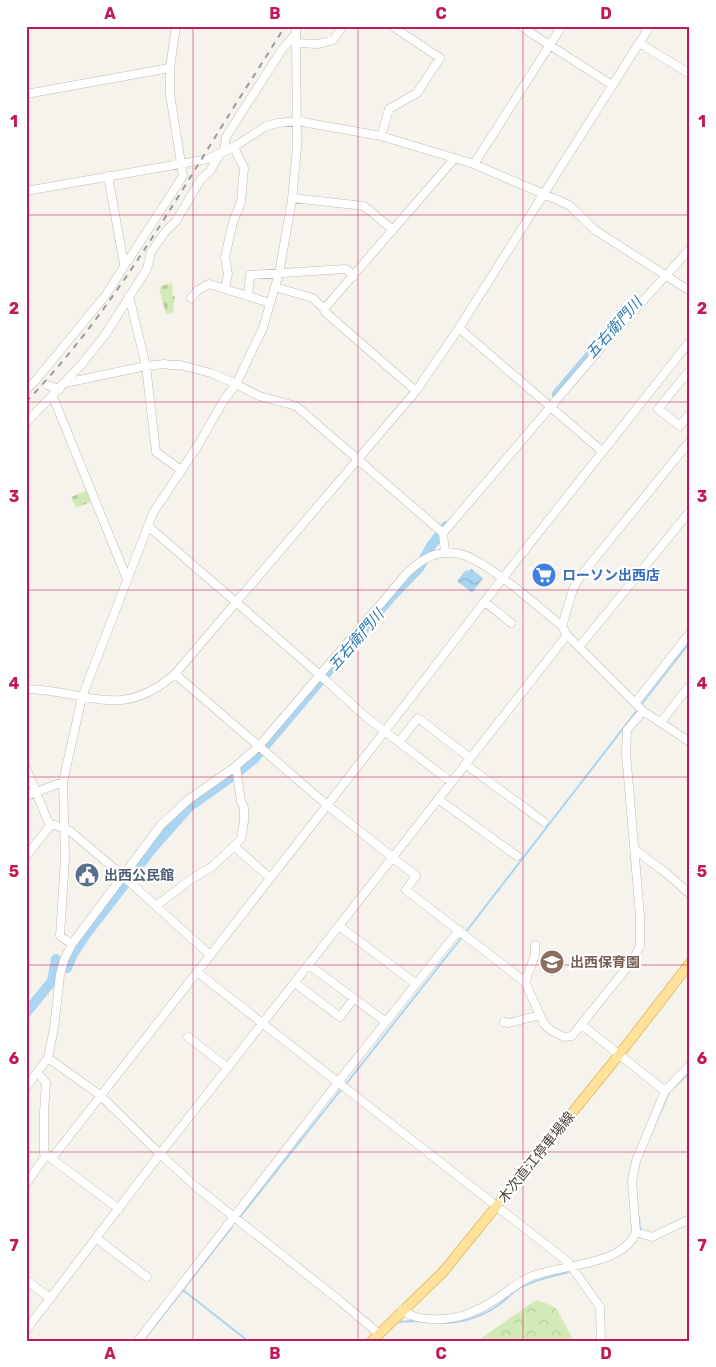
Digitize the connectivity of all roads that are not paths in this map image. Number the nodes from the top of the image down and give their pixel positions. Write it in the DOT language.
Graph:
graph roads {
  1 [pos="176,26"];
  2 [pos="343,26"];
  3 [pos="392,26"];
  4 [pos="520,26"];
  5 [pos="562,26"];
  6 [pos="650,26"];
  7 [pos="296,30"];
  8 [pos="296,43"];
  9 [pos="639,43"];
  10 [pos="550,45"];
  11 [pos="170,68"];
  12 [pos="690,74"];
  13 [pos="612,85"];
  14 [pos="26,94"];
  15 [pos="297,122"];
  16 [pos="381,136"];
  17 [pos="234,147"];
  18 [pos="222,152"];
  19 [pos="455,158"];
  20 [pos="182,163"];
  21 [pos="474,164"];
  22 [pos="108,176"];
  23 [pos="26,191"];
  24 [pos="544,194"];
  25 [pos="292,198"];
  26 [pos="393,230"];
  27 [pos="690,249"];
  28 [pos="124,264"];
  29 [pos="279,273"];
  30 [pos="354,276"];
  31 [pos="666,276"];
  32 [pos="275,287"];
  33 [pos="225,289"];
  34 [pos="690,291"];
  35 [pos="129,296"];
  36 [pos="248,296"];
  37 [pos="191,298"];
  38 [pos="270,304"];
  39 [pos="324,309"];
  40 [pos="459,328"];
  41 [pos="690,342"];
  42 [pos="674,361"];
  43 [pos="146,366"];
  44 [pos="689,373"];
  45 [pos="42,383"];
  46 [pos="236,384"];
  47 [pos="62,386"];
  48 [pos="26,390"];
  49 [pos="416,391"];
  50 [pos="53,397"];
  51 [pos="550,407"];
  52 [pos="690,413"];
  53 [pos="26,423"];
  54 [pos="690,441"];
  55 [pos="603,452"];
  56 [pos="359,460"];
  57 [pos="181,470"];
  58 [pos="690,511"];
  59 [pos="148,526"];
  60 [pos="443,533"];
  61 [pos="445,553"];
  62 [pos="127,579"];
  63 [pos="502,579"];
  64 [pos="485,602"];
  65 [pos="236,603"];
  66 [pos="567,609"];
  67 [pos="549,616"];
  68 [pos="511,623"];
  69 [pos="562,626"];
  70 [pos="690,633"];
  71 [pos="567,635"];
  72 [pos="580,647"];
  73 [pos="175,674"];
  74 [pos="320,675"];
  75 [pos="690,685"];
  76 [pos="26,689"];
  77 [pos="82,697"];
  78 [pos="635,703"];
  79 [pos="643,710"];
  80 [pos="661,722"];
  81 [pos="385,732"];
  82 [pos="399,742"];
  83 [pos="690,742"];
  84 [pos="259,746"];
  85 [pos="467,761"];
  86 [pos="236,766"];
  87 [pos="26,768"];
  88 [pos="63,782"];
  89 [pos="451,782"];
  90 [pos="36,792"];
  91 [pos="26,796"];
  92 [pos="438,799"];
  93 [pos="327,805"];
  94 [pos="544,822"];
  95 [pos="50,826"];
  96 [pos="64,828"];
  97 [pos="234,846"];
  98 [pos="634,849"];
  99 [pos="26,856"];
  100 [pos="517,856"];
  101 [pos="393,857"];
  102 [pos="123,876"];
  103 [pos="270,878"];
  104 [pos="690,894"];
  105 [pos="156,906"];
  106 [pos="339,926"];
  107 [pos="459,930"];
  108 [pos="72,944"];
  109 [pos="535,944"];
  110 [pos="210,955"];
  111 [pos="690,963"];
  112 [pos="309,965"];
  113 [pos="197,972"];
  114 [pos="526,982"];
  115 [pos="295,983"];
  116 [pos="416,984"];
  117 [pos="354,998"];
  118 [pos="540,1015"];
  119 [pos="386,1022"];
  120 [pos="504,1022"];
  121 [pos="263,1024"];
  122 [pos="582,1025"];
  123 [pos="188,1037"];
  124 [pos="618,1055"];
  125 [pos="48,1058"];
  126 [pos="690,1065"];
  127 [pos="228,1068"];
  128 [pos="37,1072"];
  129 [pos="339,1082"];
  130 [pos="26,1087"];
  131 [pos="665,1091"];
  132 [pos="100,1095"];
  133 [pos="160,1154"];
  134 [pos="50,1156"];
  135 [pos="26,1184"];
  136 [pos="496,1206"];
  137 [pos="119,1209"];
  138 [pos="234,1218"];
  139 [pos="690,1219"];
  140 [pos="636,1232"];
  141 [pos="96,1238"];
  142 [pos="572,1266"];
  143 [pos="147,1277"];
  144 [pos="26,1280"];
  145 [pos="50,1298"];
  146 [pos="402,1310"];
  147 [pos="26,1330"];
  148 [pos="378,1333"];
  149 [pos="138,1341"];
  150 [pos="372,1341"];
  151 [pos="601,1341"];
  1 -- 11 [label="street"];
  2 -- 8 [label="street"];
  3 -- 16 [label="street"];
  4 -- 10 [label="street"];
  5 -- 10 [label="street"];
  6 -- 9 [label="street"];
  7 -- 8 [label="street"];
  7 -- 18 [label="street"];
  8 -- 15 [label="street"];
  9 -- 12 [label="street"];
  9 -- 13 [label="street"];
  10 -- 13 [label="street"];
  10 -- 21 [label="street"];
  11 -- 14 [label="street"];
  11 -- 20 [label="street"];
  13 -- 24 [label="street"];
  15 -- 16 [label="street"];
  15 -- 17 [label="street"];
  15 -- 25 [label="street"];
  16 -- 19 [label="street"];
  17 -- 18 [label="street"];
  17 -- 33 [label="street"];
  18 -- 20 [label="street"];
  18 -- 35 [label="street"];
  19 -- 21 [label="street"];
  19 -- 26 [label="street"];
  20 -- 22 [label="street"];
  20 -- 28 [label="street"];
  21 -- 24 [label="street"];
  22 -- 23 [label="street"];
  22 -- 28 [label="street"];
  24 -- 31 [label="street"];
  24 -- 40 [label="street"];
  25 -- 26 [label="street"];
  25 -- 29 [label="street"];
  26 -- 30 [label="street"];
  27 -- 31 [label="street"];
  28 -- 45 [label="street"];
  29 -- 30 [label="street"];
  29 -- 32 [label="street"];
  29 -- 36 [label="street"];
  30 -- 39 [label="street"];
  31 -- 34 [label="street"];
  31 -- 51 [label="street"];
  32 -- 38 [label="street"];
  32 -- 39 [label="street"];
  33 -- 36 [label="street"];
  33 -- 37 [label="street"];
  35 -- 43 [label="street"];
  35 -- 47 [label="street"];
  36 -- 38 [label="street"];
  38 -- 46 [label="street"];
  39 -- 49 [label="street"];
  40 -- 49 [label="street"];
  40 -- 51 [label="street"];
  41 -- 42 [label="street"];
  42 -- 44 [label="street"];
  42 -- 55 [label="street"];
  43 -- 46 [label="street"];
  43 -- 47 [label="street"];
  43 -- 57 [label="street"];
  44 -- 52 [label="street"];
  45 -- 47 [label="street"];
  45 -- 48 [label="street"];
  46 -- 56 [label="street"];
  46 -- 57 [label="street"];
  47 -- 50 [label="street"];
  49 -- 56 [label="street"];
  50 -- 53 [label="street"];
  50 -- 62 [label="street"];
  51 -- 55 [label="street"];
  51 -- 60 [label="street"];
  54 -- 66 [label="street"];
  55 -- 63 [label="street"];
  56 -- 60 [label="street"];
  56 -- 65 [label="street"];
  57 -- 59 [label="street"];
  58 -- 72 [label="street"];
  59 -- 62 [label="street"];
  59 -- 65 [label="street"];
  60 -- 61 [label="street"];
  61 -- 63 [label="street"];
  61 -- 74 [label="street"];
  62 -- 77 [label="street"];
  63 -- 64 [label="street"];
  63 -- 67 [label="street"];
  64 -- 68 [label="street"];
  64 -- 81 [label="street"];
  65 -- 73 [label="street"];
  65 -- 74 [label="street"];
  66 -- 67 [label="street"];
  66 -- 69 [label="street"];
  67 -- 69 [label="street"];
  69 -- 71 [label="street"];
  70 -- 78 [label="street"];
  71 -- 72 [label="street"];
  71 -- 85 [label="street"];
  72 -- 78 [label="street"];
  73 -- 77 [label="street"];
  73 -- 84 [label="street"];
  74 -- 81 [label="street"];
  74 -- 84 [label="street"];
  75 -- 80 [label="street"];
  76 -- 77 [label="street"];
  77 -- 88 [label="street"];
  78 -- 79 [label="street"];
  79 -- 80 [label="street"];
  79 -- 98 [label="street"];
  80 -- 83 [label="street"];
  81 -- 82 [label="street"];
  81 -- 93 [label="street"];
  82 -- 85 [label="street"];
  82 -- 89 [label="street"];
  84 -- 86 [label="street"];
  84 -- 93 [label="street"];
  85 -- 89 [label="street"];
  85 -- 94 [label="street"];
  86 -- 97 [label="street"];
  86 -- 102 [label="street"];
  87 -- 90 [label="street"];
  88 -- 90 [label="street"];
  88 -- 96 [label="street"];
  89 -- 92 [label="street"];
  90 -- 91 [label="street"];
  90 -- 95 [label="street"];
  92 -- 100 [label="street"];
  92 -- 101 [label="street"];
  93 -- 101 [label="street"];
  93 -- 103 [label="street"];
  95 -- 96 [label="street"];
  95 -- 99 [label="street"];
  96 -- 102 [label="street"];
  96 -- 108 [label="street"];
  97 -- 103 [label="street"];
  97 -- 105 [label="street"];
  98 -- 104 [label="street"];
  98 -- 122 [label="street"];
  101 -- 106 [label="street"];
  101 -- 107 [label="street"];
  102 -- 105 [label="street"];
  102 -- 108 [label="street"];
  103 -- 110 [label="street"];
  105 -- 110 [label="street"];
  106 -- 112 [label="street"];
  106 -- 116 [label="street"];
  107 -- 114 [label="street"];
  107 -- 116 [label="street"];
  108 -- 125 [label="street"];
  109 -- 114 [label="street"];
  110 -- 113 [label="street"];
  111 -- 124 [label="main road, 木次直江停車場線"];
  112 -- 115 [label="street"];
  112 -- 117 [label="street"];
  113 -- 121 [label="street"];
  113 -- 132 [label="street"];
  114 -- 118 [label="street"];
  115 -- 117 [label="street"];
  115 -- 121 [label="street"];
  116 -- 119 [label="street"];
  117 -- 119 [label="street"];
  118 -- 120 [label="street"];
  118 -- 122 [label="street"];
  119 -- 129 [label="street"];
  121 -- 127 [label="street"];
  121 -- 129 [label="street"];
  122 -- 124 [label="street"];
  123 -- 127 [label="street"];
  124 -- 131 [label="street"];
  124 -- 136 [label="main road, 木次直江停車場線"];
  125 -- 128 [label="street"];
  125 -- 132 [label="street"];
  126 -- 131 [label="street"];
  127 -- 133 [label="street"];
  128 -- 130 [label="street"];
  128 -- 134 [label="street"];
  129 -- 136 [label="street"];
  129 -- 138 [label="street"];
  131 -- 140 [label="street"];
  132 -- 133 [label="street"];
  132 -- 134 [label="street"];
  133 -- 137 [label="street"];
  133 -- 138 [label="street"];
  134 -- 135 [label="street"];
  134 -- 137 [label="street"];
  136 -- 142 [label="street"];
  136 -- 146 [label="main road, 木次直江停車場線"];
  137 -- 141 [label="street"];
  138 -- 148 [label="street"];
  138 -- 149 [label="street"];
  139 -- 140 [label="street"];
  140 -- 142 [label="street"];
  141 -- 143 [label="street"];
  141 -- 145 [label="street"];
  142 -- 146 [label="street"];
  142 -- 151 [label="street"];
  144 -- 145 [label="street"];
  145 -- 147 [label="street"];
  146 -- 148 [label="main road, 木次直江停車場線"];
  148 -- 150 [label="main road, 木次直江停車場線"];
}
